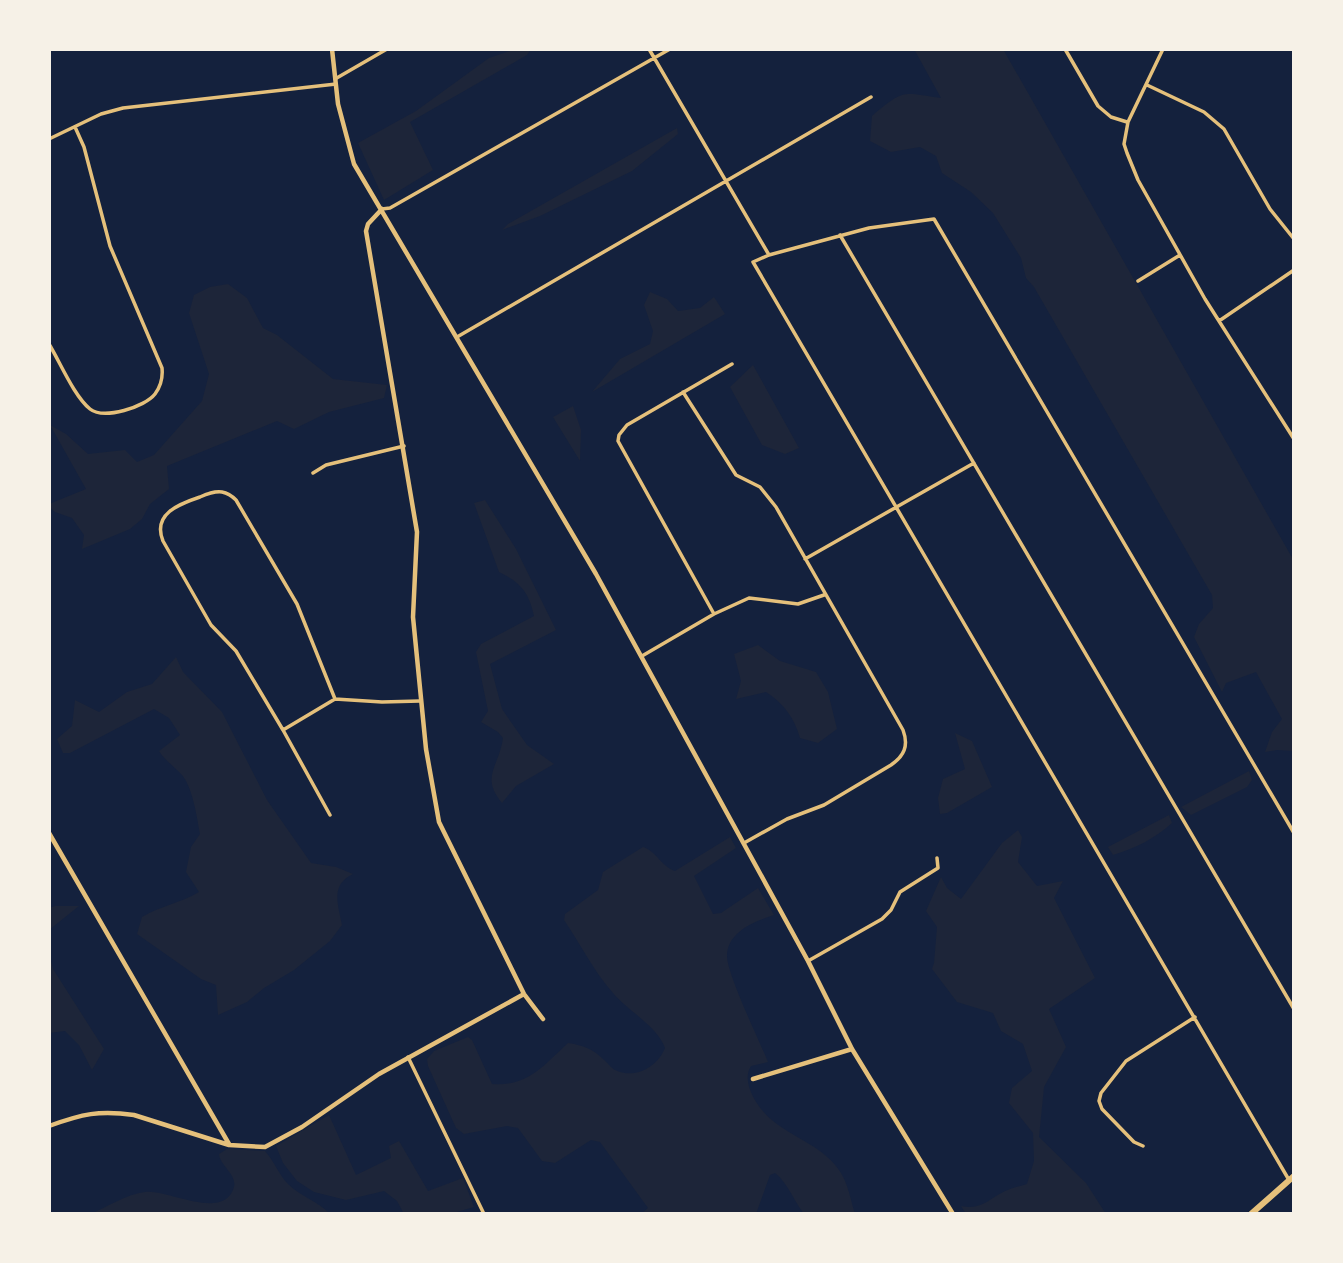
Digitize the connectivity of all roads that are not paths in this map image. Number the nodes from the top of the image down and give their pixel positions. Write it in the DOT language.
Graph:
graph roads {
  1 [pos="332,49"];
  2 [pos="387,49"];
  3 [pos="649,49"];
  4 [pos="670,49"];
  5 [pos="1065,49"];
  6 [pos="1163,49"];
  7 [pos="654,58"];
  8 [pos="336,81"];
  9 [pos="1147,85"];
  10 [pos="871,97"];
  11 [pos="1128,122"];
  12 [pos="76,128"];
  13 [pos="49,139"];
  14 [pos="725,182"];
  15 [pos="382,209"];
  16 [pos="840,236"];
  17 [pos="1294,239"];
  18 [pos="769,255"];
  19 [pos="1180,256"];
  20 [pos="1294,270"];
  21 [pos="1138,281"];
  22 [pos="1219,321"];
  23 [pos="457,337"];
  24 [pos="49,344"];
  25 [pos="732,364"];
  26 [pos="683,392"];
  27 [pos="1294,439"];
  28 [pos="404,446"];
  29 [pos="974,463"];
  30 [pos="313,473"];
  31 [pos="896,508"];
  32 [pos="804,559"];
  33 [pos="824,595"];
  34 [pos="714,614"];
  35 [pos="642,656"];
  36 [pos="335,699"];
  37 [pos="420,701"];
  38 [pos="284,730"];
  39 [pos="330,815"];
  40 [pos="49,833"];
  41 [pos="1294,833"];
  42 [pos="51,841"];
  43 [pos="744,843"];
  44 [pos="937,858"];
  45 [pos="808,961"];
  46 [pos="524,994"];
  47 [pos="1294,1009"];
  48 [pos="1195,1017"];
  49 [pos="543,1019"];
  50 [pos="852,1049"];
  51 [pos="408,1057"];
  52 [pos="754,1079"];
  53 [pos="49,1126"];
  54 [pos="229,1145"];
  55 [pos="1143,1146"];
  56 [pos="1291,1178"];
  57 [pos="484,1214"];
  58 [pos="953,1214"];
  59 [pos="1251,1214"];
  1 -- 8 [label="street"];
  2 -- 8 [label="street"];
  3 -- 7 [label="street"];
  4 -- 7 [label="street"];
  5 -- 11 [label="street"];
  6 -- 9 [label="street"];
  7 -- 14 [label="street"];
  7 -- 15 [label="street"];
  8 -- 12 [label="street"];
  8 -- 15 [label="street"];
  9 -- 11 [label="street"];
  9 -- 17 [label="street"];
  10 -- 14 [label="street"];
  11 -- 19 [label="street"];
  12 -- 13 [label="street"];
  12 -- 24 [label="street"];
  14 -- 18 [label="street"];
  14 -- 23 [label="street"];
  15 -- 23 [label="street"];
  15 -- 28 [label="street"];
  16 -- 18 [label="street"];
  16 -- 29 [label="street"];
  16 -- 41 [label="street"];
  18 -- 31 [label="street"];
  19 -- 21 [label="street"];
  19 -- 22 [label="street"];
  20 -- 22 [label="street"];
  22 -- 27 [label="street"];
  23 -- 35 [label="street"];
  25 -- 26 [label="street"];
  26 -- 32 [label="street"];
  26 -- 34 [label="street"];
  28 -- 30 [label="street"];
  28 -- 37 [label="street"];
  29 -- 31 [label="street"];
  29 -- 47 [label="street"];
  31 -- 32 [label="street"];
  31 -- 48 [label="street"];
  32 -- 33 [label="street"];
  33 -- 34 [label="street"];
  33 -- 43 [label="street"];
  34 -- 35 [label="street"];
  35 -- 43 [label="street"];
  36 -- 37 [label="street"];
  36 -- 38 [label="street"];
  36 -- 38 [label="street"];
  37 -- 46 [label="street"];
  38 -- 39 [label="street"];
  40 -- 42 [label="street"];
  42 -- 54 [label="street"];
  43 -- 45 [label="street"];
  44 -- 45 [label="street"];
  45 -- 50 [label="street"];
  46 -- 49 [label="street"];
  46 -- 51 [label="street"];
  48 -- 55 [label="street"];
  48 -- 56 [label="street"];
  50 -- 52 [label="street"];
  50 -- 58 [label="street"];
  51 -- 54 [label="street"];
  51 -- 57 [label="street"];
  53 -- 54 [label="street"];
  56 -- 59 [label="main road"];
}
